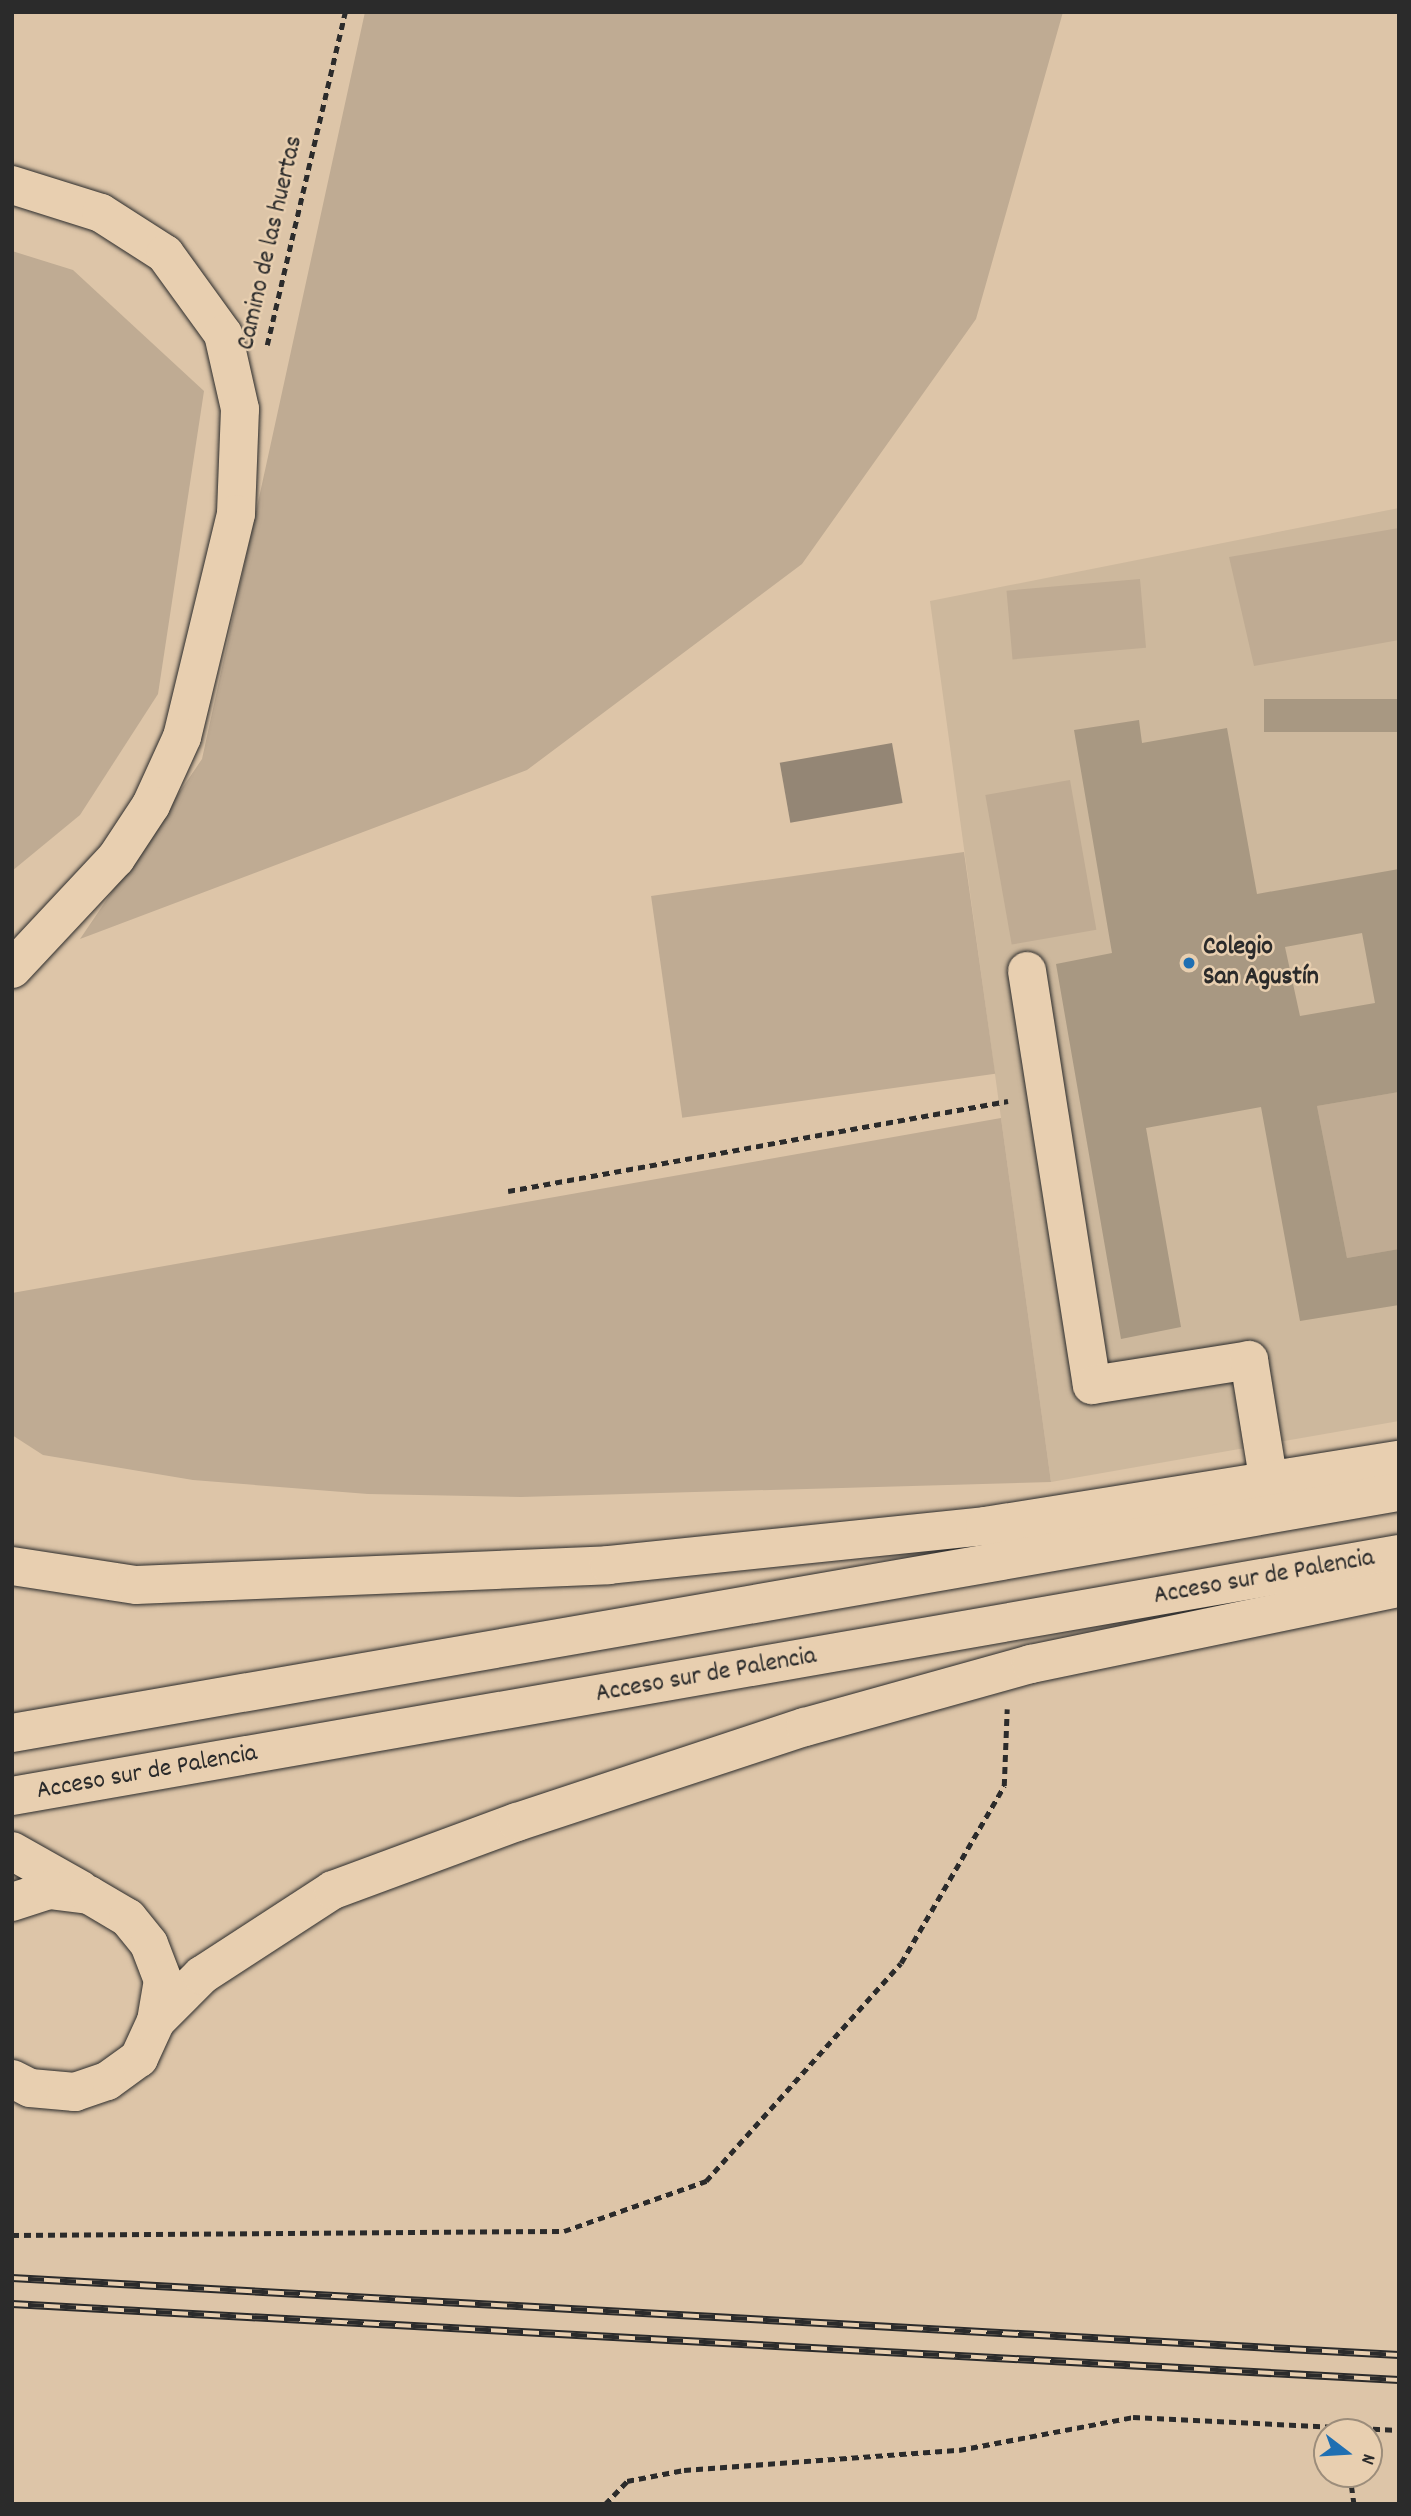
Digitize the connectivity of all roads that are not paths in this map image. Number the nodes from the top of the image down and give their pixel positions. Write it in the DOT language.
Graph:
graph roads {
  1 [pos="12,185"];
  2 [pos="12,969"];
  3 [pos="1027,971"];
  4 [pos="1399,1460"];
  5 [pos="1269,1483"];
  6 [pos="1399,1492"];
  7 [pos="1399,1554"];
  8 [pos="12,1566"];
  9 [pos="1399,1588"];
  10 [pos="12,1733"];
  11 [pos="13,1796"];
  12 [pos="12,1851"];
  13 [pos="89,1895"];
  14 [pos="12,1902"];
  15 [pos="156,2021"];
  16 [pos="18,2086"];
  1 -- 2 [label="main road"];
  3 -- 5 [label="main road"];
  4 -- 5 [label="main road"];
  5 -- 8 [label="main road"];
  6 -- 10 [label="main road"];
  7 -- 11 [label="main road, Acceso sur de Palencia"];
  9 -- 15 [label="main road"];
  12 -- 13 [label="main road"];
  13 -- 14 [label="main road"];
  13 -- 15 [label="main road"];
  15 -- 16 [label="main road"];
}
